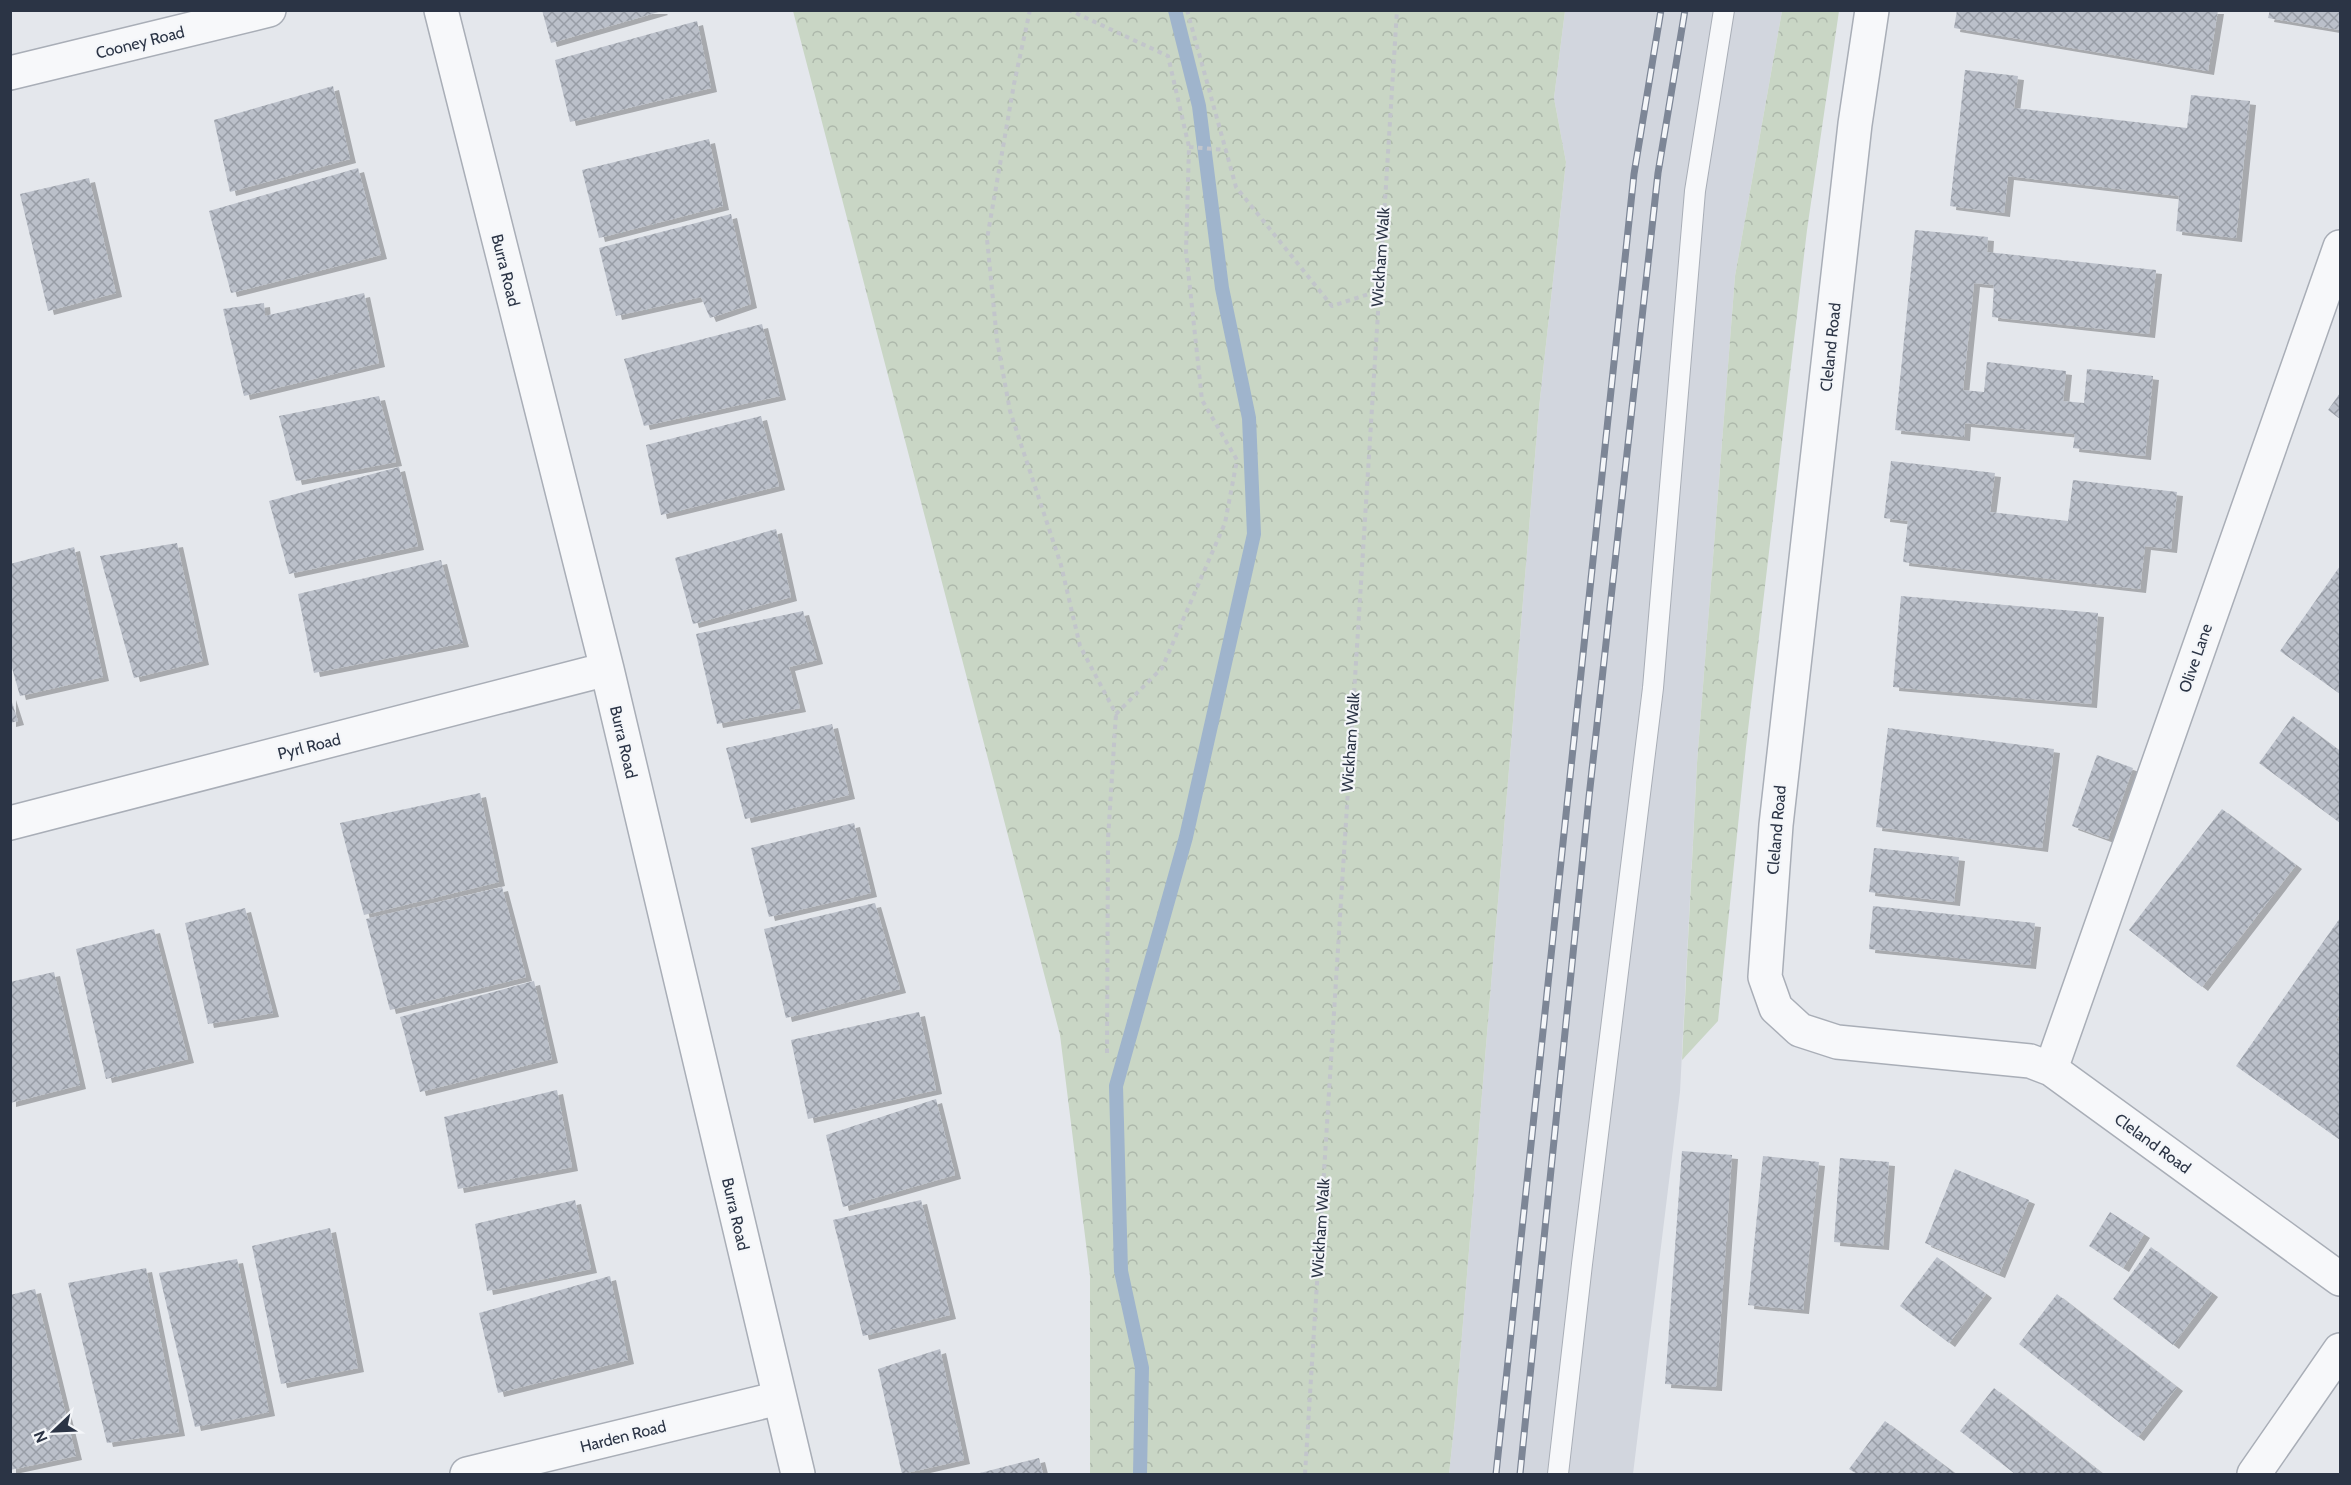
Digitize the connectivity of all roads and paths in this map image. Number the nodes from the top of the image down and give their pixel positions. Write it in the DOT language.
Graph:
graph roads {
  1 [pos="270,10"];
  2 [pos="441,10"];
  3 [pos="1030,10"];
  4 [pos="1069,10"];
  5 [pos="1188,10"];
  6 [pos="1396,10"];
  7 [pos="1724,10"];
  8 [pos="1872,10"];
  9 [pos="10,74"];
  10 [pos="1189,147"];
  11 [pos="1226,150"];
  12 [pos="2340,247"];
  13 [pos="1378,291"];
  14 [pos="607,669"];
  15 [pos="1116,714"];
  16 [pos="10,823"];
  17 [pos="1107,1053"];
  18 [pos="2051,1069"];
  19 [pos="2340,1279"];
  20 [pos="2340,1350"];
  21 [pos="779,1398"];
  22 [pos="467,1474"];
  23 [pos="798,1474"];
  24 [pos="1305,1474"];
  25 [pos="1558,1474"];
  26 [pos="2254,1474"];
  1 -- 9 [label="street, Cooney Road"];
  2 -- 14 [label="street, Burra Road"];
  3 -- 15 [label="path"];
  4 -- 10 [label="path"];
  5 -- 11 [label="path"];
  6 -- 13 [label="path, Wickham Walk"];
  7 -- 25 [label="lane"];
  8 -- 18 [label="street, Cleland Road"];
  10 -- 11 [label="path"];
  10 -- 15 [label="path"];
  11 -- 13 [label="path"];
  12 -- 18 [label="street, Olive Lane"];
  13 -- 24 [label="path, Wickham Walk"];
  14 -- 16 [label="street, Pyrl Road"];
  14 -- 21 [label="street, Burra Road"];
  15 -- 17 [label="path"];
  18 -- 19 [label="street, Cleland Road"];
  20 -- 26 [label="street"];
  21 -- 22 [label="street, Harden Road"];
  21 -- 23 [label="street, Burra Road"];
}
